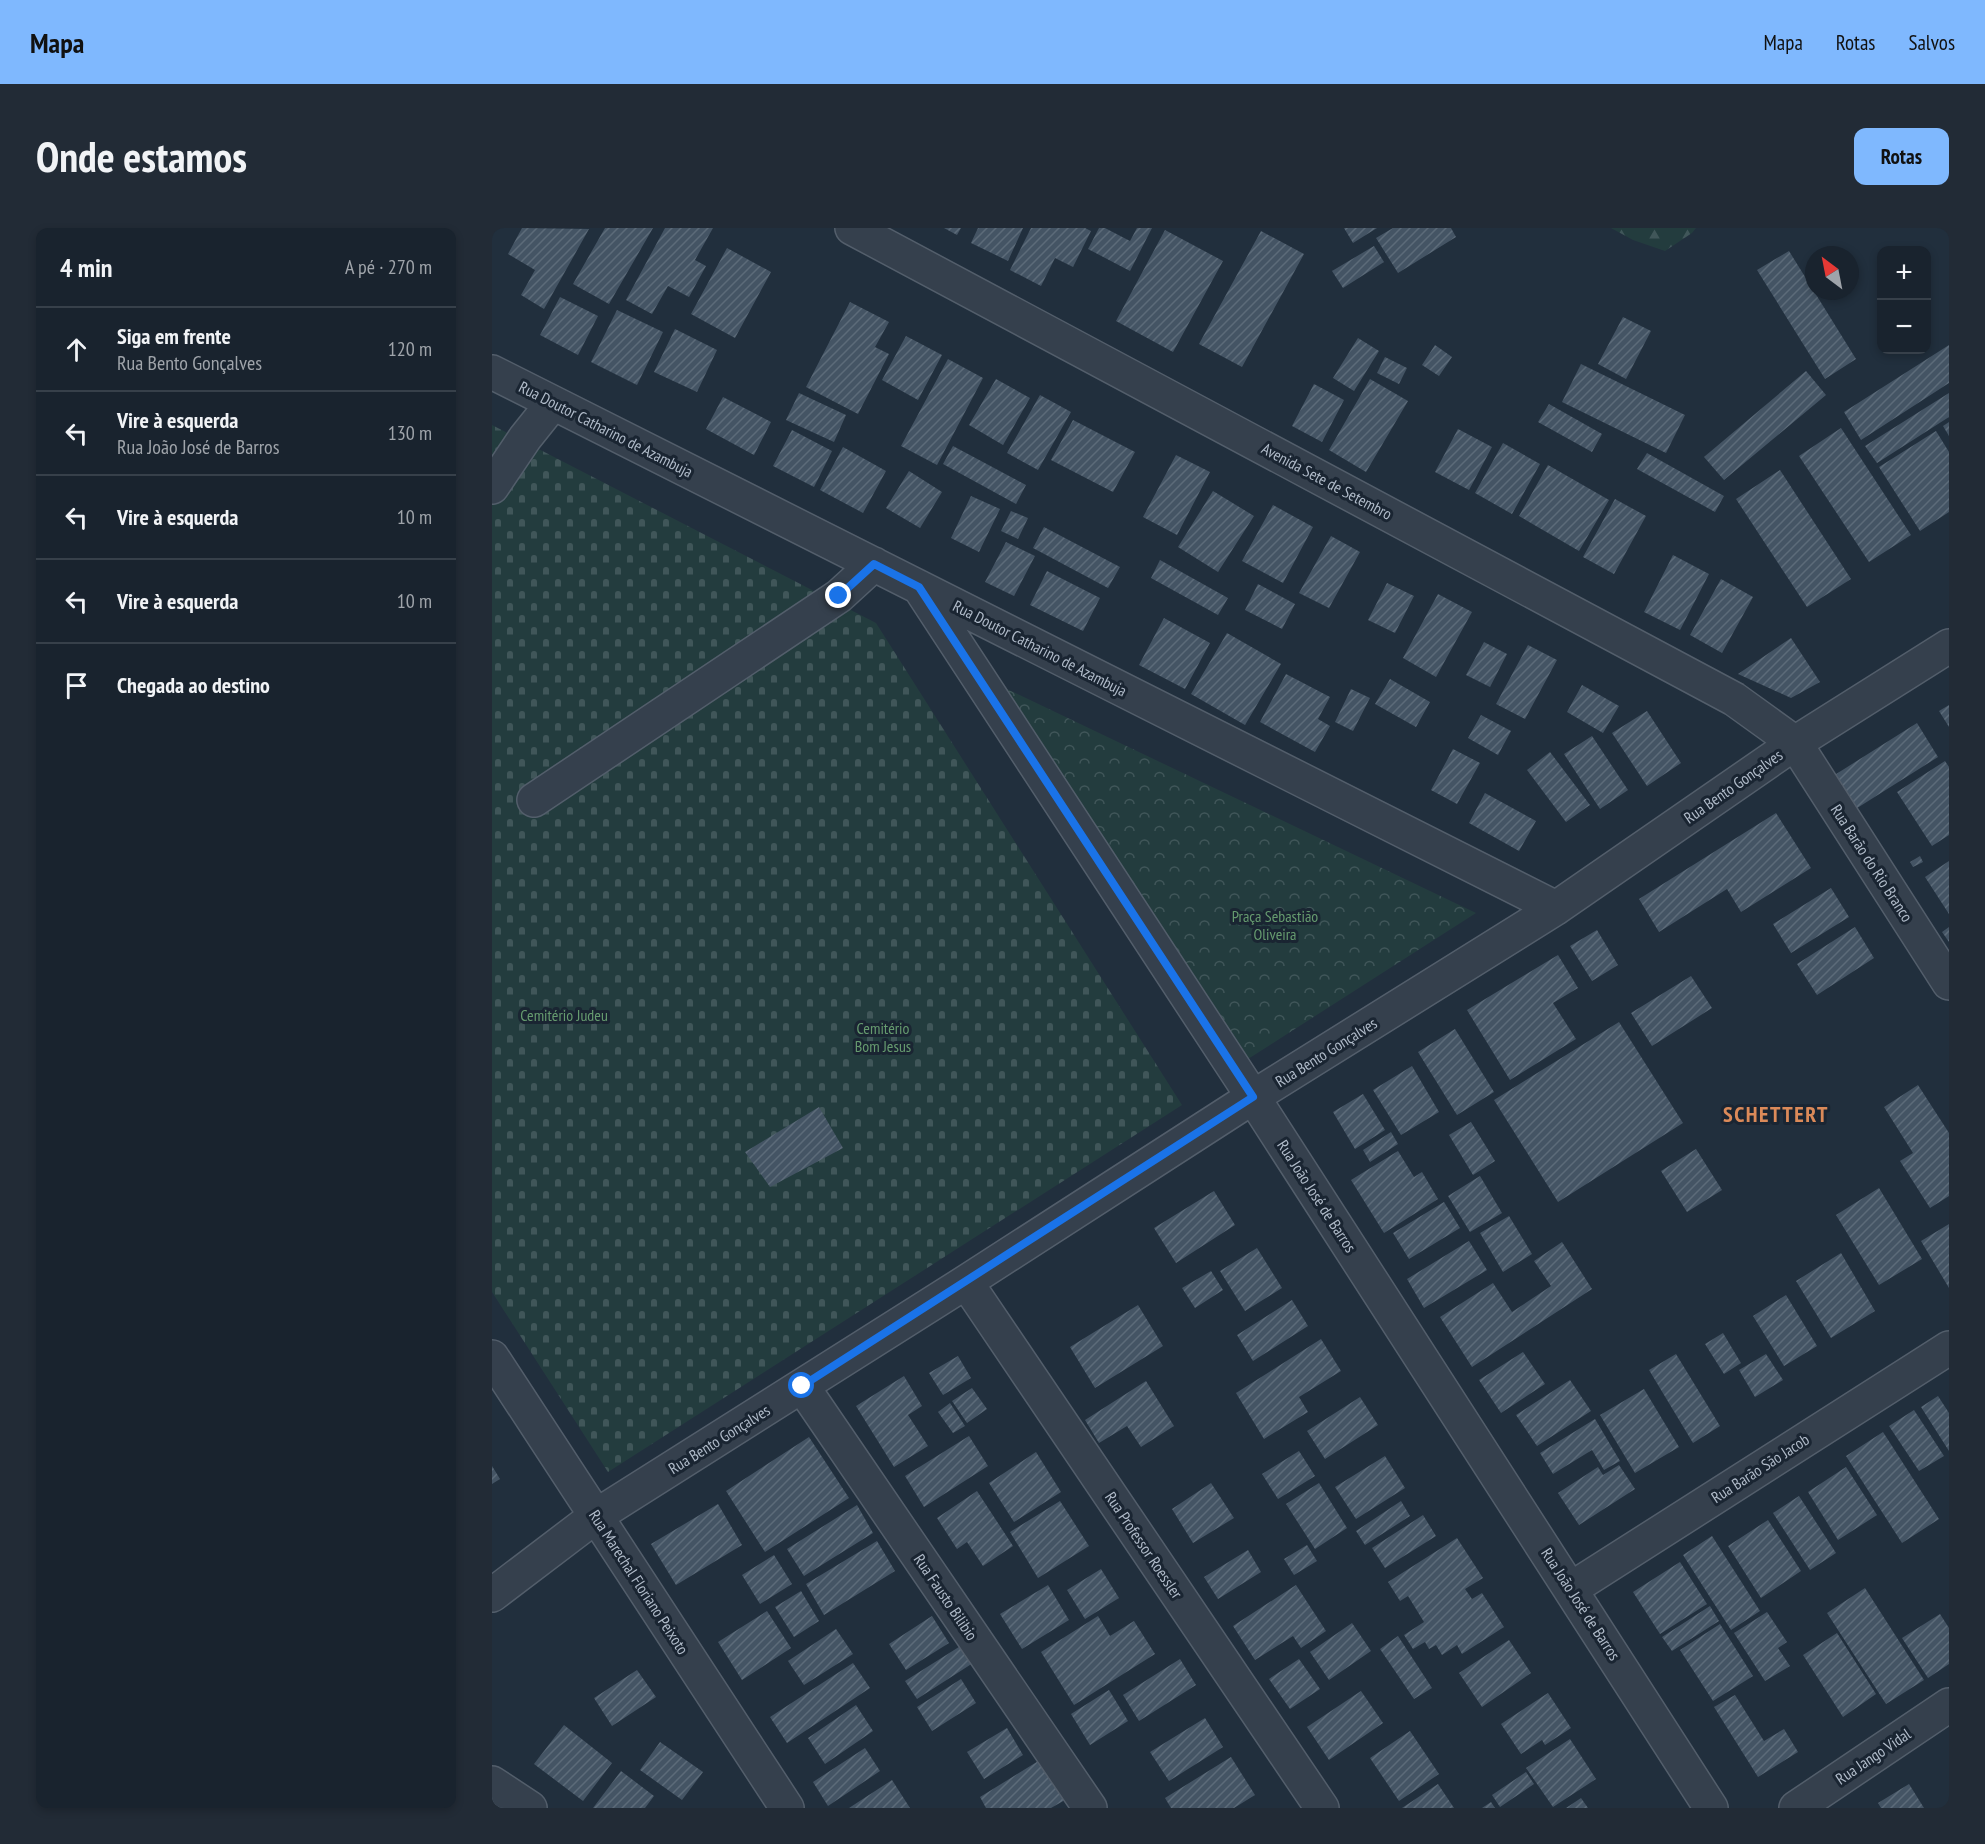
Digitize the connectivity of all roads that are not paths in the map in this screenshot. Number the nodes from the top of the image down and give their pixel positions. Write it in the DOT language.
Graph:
graph roads {
  1 [pos="852,228"];
  2 [pos="492,372"];
  3 [pos="553,403"];
  4 [pos="492,487"];
  5 [pos="874,564"];
  6 [pos="919,587"];
  7 [pos="1949,646"];
  8 [pos="1796,743"];
  9 [pos="534,800"];
  10 [pos="1556,908"];
  11 [pos="1949,983"];
  12 [pos="1253,1097"];
  13 [pos="966,1282"];
  14 [pos="1949,1348"];
  15 [pos="492,1357"];
  16 [pos="802,1386"];
  17 [pos="596,1516"];
  18 [pos="1571,1589"];
  19 [pos="492,1595"];
  20 [pos="1949,1705"];
  21 [pos="492,1783"];
  22 [pos="530,1808"];
  23 [pos="787,1808"];
  24 [pos="1090,1808"];
  25 [pos="1322,1808"];
  26 [pos="1711,1808"];
  27 [pos="1796,1808"];
  1 -- 8 [label="street, Avenida Sete de Setembro"];
  2 -- 3 [label="street, Rua Doutor Catharino de Azambuja"];
  3 -- 4 [label="street"];
  3 -- 5 [label="street, Rua Doutor Catharino de Azambuja"];
  5 -- 6 [label="street, Rua Doutor Catharino de Azambuja"];
  5 -- 9 [label="street"];
  6 -- 10 [label="street, Rua Doutor Catharino de Azambuja"];
  6 -- 12 [label="street, Rua João José de Barros"];
  7 -- 8 [label="street, Rua Bento Gonçalves"];
  8 -- 10 [label="street, Rua Bento Gonçalves"];
  8 -- 11 [label="street, Rua Barão do Rio Branco"];
  10 -- 12 [label="street, Rua Bento Gonçalves"];
  12 -- 13 [label="street, Rua Bento Gonçalves"];
  12 -- 18 [label="street, Rua João José de Barros"];
  13 -- 16 [label="street, Rua Bento Gonçalves"];
  13 -- 25 [label="street, Rua Professor Roessler"];
  14 -- 18 [label="street, Rua Barão São Jacob"];
  15 -- 17 [label="street, Rua Marechal Floriano Peixoto"];
  16 -- 17 [label="street, Rua Bento Gonçalves"];
  16 -- 24 [label="street, Rua Fausto Bilibio"];
  17 -- 19 [label="street, Rua Bento Gonçalves"];
  17 -- 23 [label="street, Rua Marechal Floriano Peixoto"];
  18 -- 26 [label="street, Rua João José de Barros"];
  20 -- 27 [label="street, Rua Jango Vidal"];
  21 -- 22 [label="street"];
}
